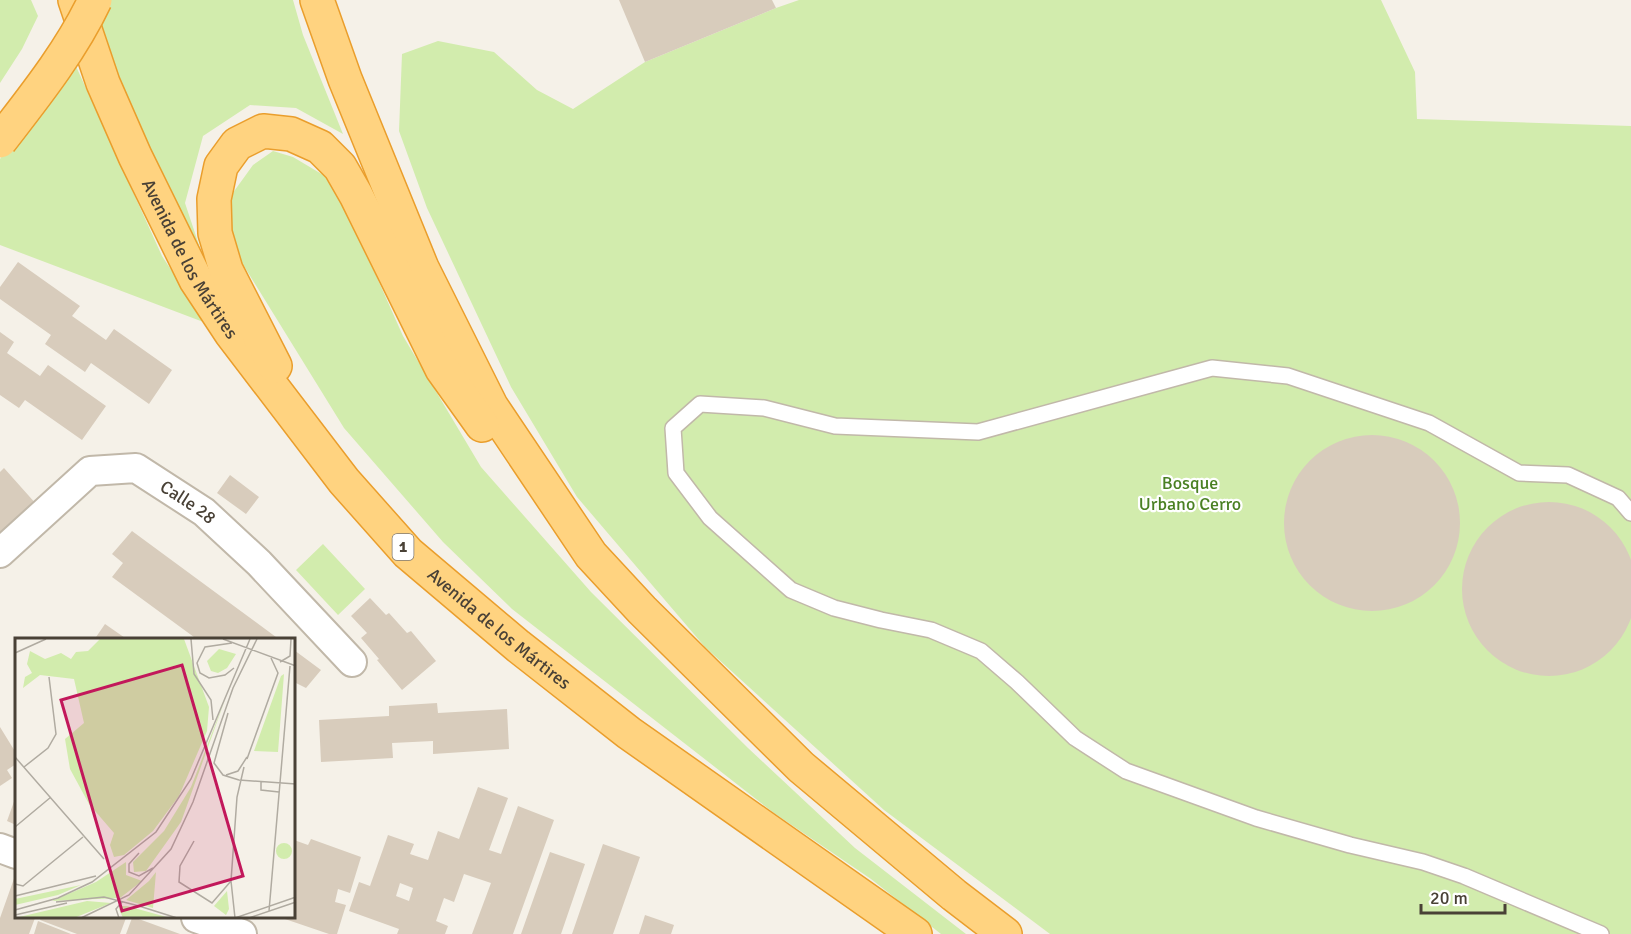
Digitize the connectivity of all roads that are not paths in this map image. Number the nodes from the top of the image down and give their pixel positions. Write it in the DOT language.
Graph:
graph roads {
  1 [pos="51,0"];
  2 [pos="75,0"];
  3 [pos="95,0"];
  4 [pos="317,0"];
  5 [pos="327,0"];
  6 [pos="345,79"];
  7 [pos="102,82"];
  8 [pos="0,141"];
  9 [pos="344,481"];
  10 [pos="1631,513"];
  11 [pos="0,553"];
  12 [pos="591,555"];
  13 [pos="352,662"];
  14 [pos="0,848"];
  15 [pos="15,854"];
  16 [pos="199,919"];
  17 [pos="242,934"];
  18 [pos="915,934"];
  19 [pos="1005,934"];
  20 [pos="1600,934"];
  1 -- 7 [label="highway"];
  2 -- 7 [label="highway, Avenida de los Mártires / 1"];
  3 -- 8 [label="highway, bridge"];
  4 -- 6 [label="highway"];
  5 -- 6 [label="highway"];
  6 -- 12 [label="highway"];
  7 -- 9 [label="highway, Avenida de los Mártires / 1"];
  9 -- 12 [label="highway"];
  9 -- 18 [label="highway, Avenida de los Mártires / 1"];
  10 -- 20 [label="lane"];
  11 -- 13 [label="street, Calle 28"];
  12 -- 19 [label="highway"];
  14 -- 15 [label="street"];
  16 -- 17 [label="street"];
}
